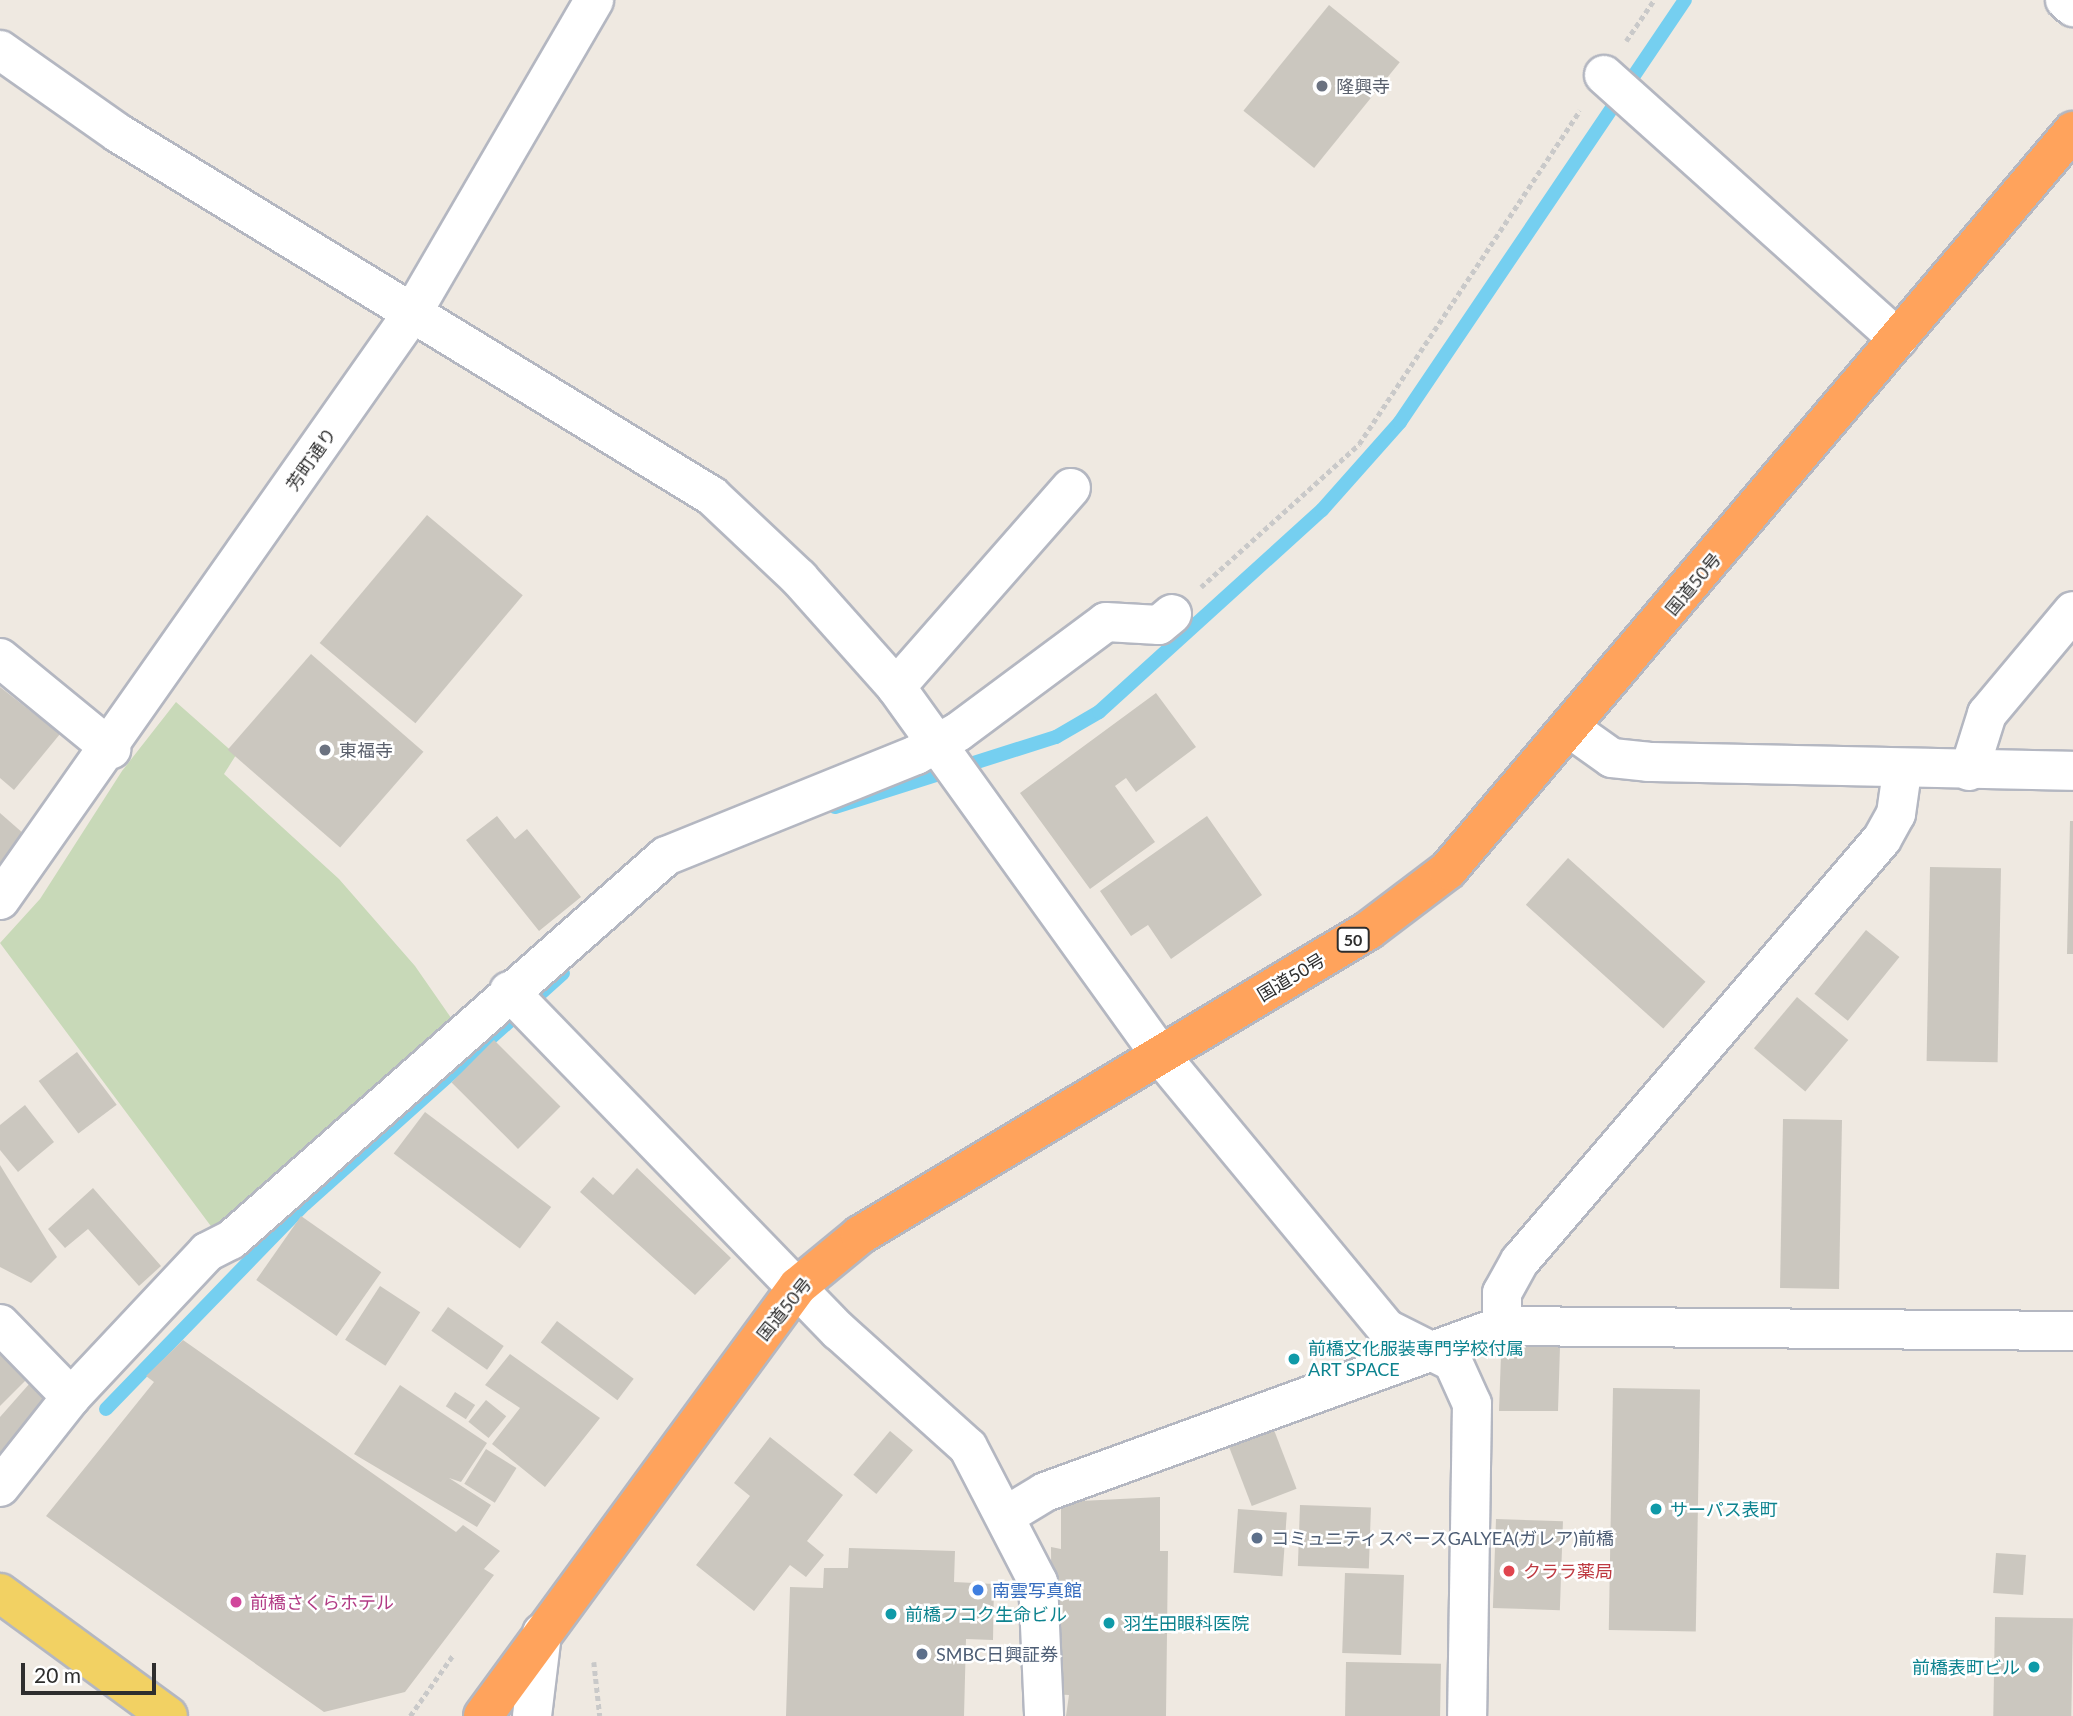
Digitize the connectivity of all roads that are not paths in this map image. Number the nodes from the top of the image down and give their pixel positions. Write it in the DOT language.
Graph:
graph roads {
  1 [pos="594,0"];
  2 [pos="2065,0"];
  3 [pos="2073,7"];
  4 [pos="0,50"];
  5 [pos="1604,75"];
  6 [pos="2073,131"];
  7 [pos="411,315"];
  8 [pos="1898,339"];
  9 [pos="1071,488"];
  10 [pos="2073,611"];
  11 [pos="1172,614"];
  12 [pos="0,658"];
  13 [pos="896,687"];
  14 [pos="1571,729"];
  15 [pos="936,741"];
  16 [pos="111,750"];
  17 [pos="1969,771"];
  18 [pos="2073,771"];
  19 [pos="1902,772"];
  20 [pos="0,900"];
  21 [pos="511,992"];
  22 [pos="1160,1055"];
  23 [pos="798,1286"];
  24 [pos="0,1324"];
  25 [pos="1502,1326"];
  26 [pos="2073,1331"];
  27 [pos="1433,1348"];
  28 [pos="71,1397"];
  29 [pos="0,1487"];
  30 [pos="1007,1515"];
  31 [pos="0,1592"];
  32 [pos="542,1633"];
  33 [pos="169,1716"];
  34 [pos="483,1716"];
  35 [pos="533,1716"];
  36 [pos="1044,1716"];
  37 [pos="1467,1716"];
  1 -- 7 [label="street, 芳町通り"];
  2 -- 3 [label="street"];
  4 -- 7 [label="street"];
  5 -- 8 [label="street"];
  6 -- 8 [label="highway, 国道50号 / 50"];
  7 -- 13 [label="street"];
  7 -- 16 [label="street, 芳町通り"];
  8 -- 14 [label="highway, 国道50号 / 50"];
  9 -- 13 [label="street"];
  10 -- 17 [label="street"];
  11 -- 15 [label="street"];
  12 -- 16 [label="street"];
  13 -- 15 [label="street"];
  14 -- 19 [label="street"];
  14 -- 22 [label="highway, 国道50号 / 50"];
  15 -- 21 [label="street"];
  15 -- 22 [label="street"];
  16 -- 20 [label="street, 芳町通り"];
  17 -- 18 [label="street"];
  17 -- 19 [label="street"];
  19 -- 25 [label="street"];
  21 -- 23 [label="street"];
  21 -- 28 [label="street"];
  22 -- 23 [label="highway, 国道50号 / 50"];
  22 -- 27 [label="street"];
  23 -- 30 [label="street"];
  23 -- 32 [label="highway, 国道50号 / 50"];
  24 -- 28 [label="street"];
  25 -- 26 [label="street"];
  25 -- 27 [label="street"];
  27 -- 30 [label="street"];
  27 -- 37 [label="street"];
  28 -- 29 [label="street"];
  30 -- 36 [label="street"];
  31 -- 33 [label="main road"];
  32 -- 34 [label="highway, 国道50号 / 50"];
  32 -- 35 [label="street"];
}
